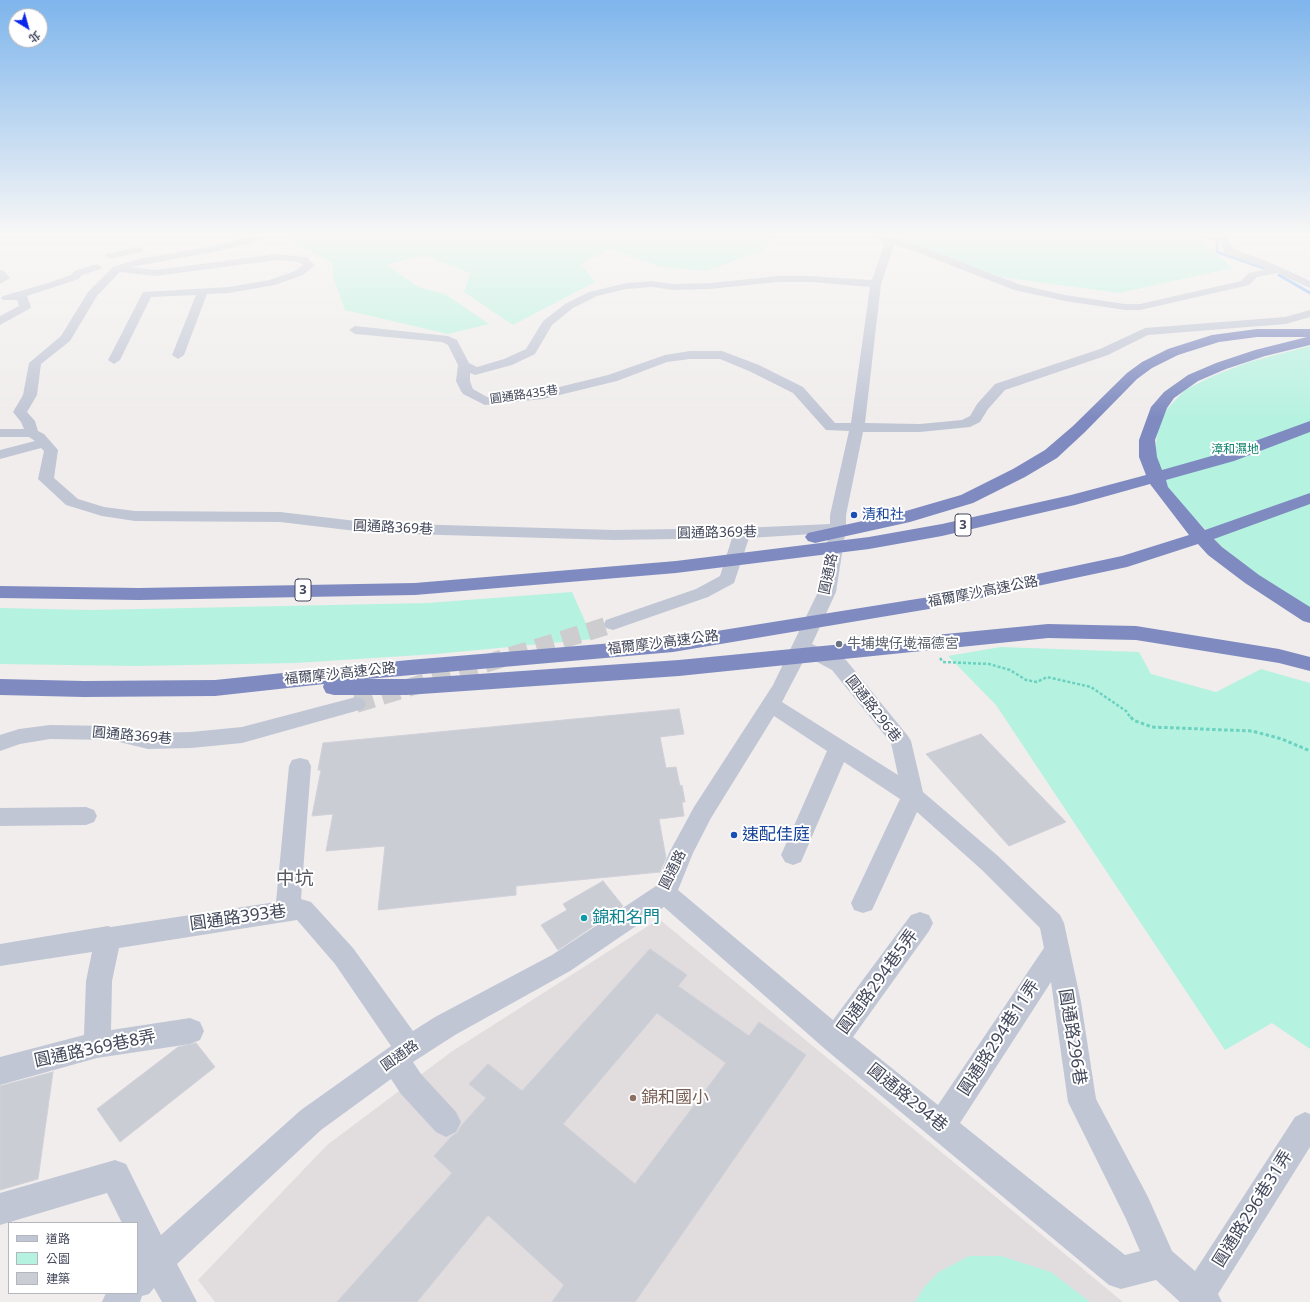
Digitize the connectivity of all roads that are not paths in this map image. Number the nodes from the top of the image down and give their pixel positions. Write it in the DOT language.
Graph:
graph roads {
  1 [pos="16,297"];
  2 [pos="21,297"];
  3 [pos="90,297"];
  4 [pos="146,297"];
  5 [pos="201,297"];
  6 [pos="587,297"];
  7 [pos="874,297"];
  8 [pos="1061,297"];
  9 [pos="1185,297"];
  10 [pos="3,299"];
  11 [pos="1140,307"];
  12 [pos="1310,313"];
  13 [pos="0,321"];
  14 [pos="355,330"];
  15 [pos="1170,330"];
  16 [pos="1310,332"];
  17 [pos="1310,341"];
  18 [pos="178,355"];
  19 [pos="114,360"];
  20 [pos="464,365"];
  21 [pos="1310,426"];
  22 [pos="857,428"];
  23 [pos="0,433"];
  24 [pos="38,438"];
  25 [pos="0,455"];
  26 [pos="1310,498"];
  27 [pos="838,528"];
  28 [pos="742,533"];
  29 [pos="605,573"];
  30 [pos="0,592"];
  31 [pos="1310,616"];
  32 [pos="613,624"];
  33 [pos="802,646"];
  34 [pos="1310,664"];
  35 [pos="0,687"];
  36 [pos="215,688"];
  37 [pos="356,704"];
  38 [pos="770,704"];
  39 [pos="0,743"];
  40 [pos="839,748"];
  41 [pos="300,766"];
  42 [pos="913,796"];
  43 [pos="86,816"];
  44 [pos="0,817"];
  45 [pos="793,854"];
  46 [pos="665,893"];
  47 [pos="863,904"];
  48 [pos="288,910"];
  49 [pos="920,923"];
  50 [pos="108,937"];
  51 [pos="1057,950"];
  52 [pos="0,955"];
  53 [pos="190,1031"];
  54 [pos="835,1040"];
  55 [pos="97,1045"];
  56 [pos="402,1054"];
  57 [pos="0,1070"];
  58 [pos="446,1122"];
  59 [pos="941,1126"];
  60 [pos="1310,1132"];
  61 [pos="0,1209"];
  62 [pos="131,1222"];
  63 [pos="138,1244"];
  64 [pos="1161,1262"];
  65 [pos="147,1271"];
  66 [pos="126,1294"];
  67 [pos="1201,1299"];
  68 [pos="119,1302"];
  69 [pos="180,1302"];
  1 -- 10 [label="street"];
  2 -- 13 [label="street"];
  3 -- 24 [label="street"];
  4 -- 19 [label="street"];
  5 -- 18 [label="street"];
  6 -- 20 [label="street"];
  7 -- 22 [label="street, 圓通路"];
  8 -- 11 [label="street"];
  9 -- 11 [label="street"];
  11 -- 15 [label="street"];
  12 -- 15 [label="street, 圓通路435巷"];
  14 -- 20 [label="street"];
  15 -- 22 [label="street, 圓通路435巷"];
  16 -- 29 [label="highway"];
  17 -- 31 [label="highway"];
  20 -- 22 [label="street, 圓通路435巷"];
  21 -- 29 [label="highway, 3"];
  22 -- 27 [label="street, 圓通路"];
  23 -- 24 [label="street"];
  24 -- 25 [label="street"];
  24 -- 28 [label="street, 圓通路369巷"];
  26 -- 36 [label="highway, 福爾摩沙高速公路"];
  27 -- 28 [label="street, 圓通路369巷"];
  27 -- 33 [label="street, 圓通路"];
  28 -- 32 [label="street"];
  29 -- 30 [label="highway, 3"];
  33 -- 38 [label="street, 圓通路"];
  33 -- 42 [label="street, 圓通路296巷"];
  34 -- 36 [label="highway"];
  35 -- 36 [label="highway, 福爾摩沙高速公路"];
  37 -- 39 [label="street, 圓通路369巷"];
  38 -- 40 [label="street, 圓通路296巷"];
  38 -- 46 [label="street, 圓通路"];
  40 -- 42 [label="street, 圓通路296巷"];
  40 -- 45 [label="street"];
  41 -- 48 [label="street"];
  42 -- 47 [label="street"];
  42 -- 51 [label="street, 圓通路296巷"];
  43 -- 44 [label="street"];
  46 -- 54 [label="street, 圓通路294巷"];
  46 -- 56 [label="street, 圓通路"];
  48 -- 50 [label="street, 圓通路393巷"];
  48 -- 56 [label="street, 圓通路393巷"];
  49 -- 54 [label="street, 圓通路294巷5弄"];
  50 -- 52 [label="street, 圓通路393巷"];
  50 -- 55 [label="street"];
  51 -- 59 [label="street, 圓通路294巷11弄"];
  51 -- 64 [label="street, 圓通路296巷"];
  53 -- 55 [label="street, 圓通路369巷8弄"];
  54 -- 59 [label="street, 圓通路294巷"];
  55 -- 57 [label="street, 圓通路369巷8弄"];
  56 -- 58 [label="street"];
  56 -- 65 [label="street, 圓通路"];
  59 -- 64 [label="street, 圓通路294巷"];
  60 -- 67 [label="street, 圓通路296巷31弄"];
  61 -- 62 [label="street"];
  63 -- 65 [label="street"];
  64 -- 67 [label="street, 圓通路296巷"];
  65 -- 69 [label="street"];
  66 -- 68 [label="street"];
}
